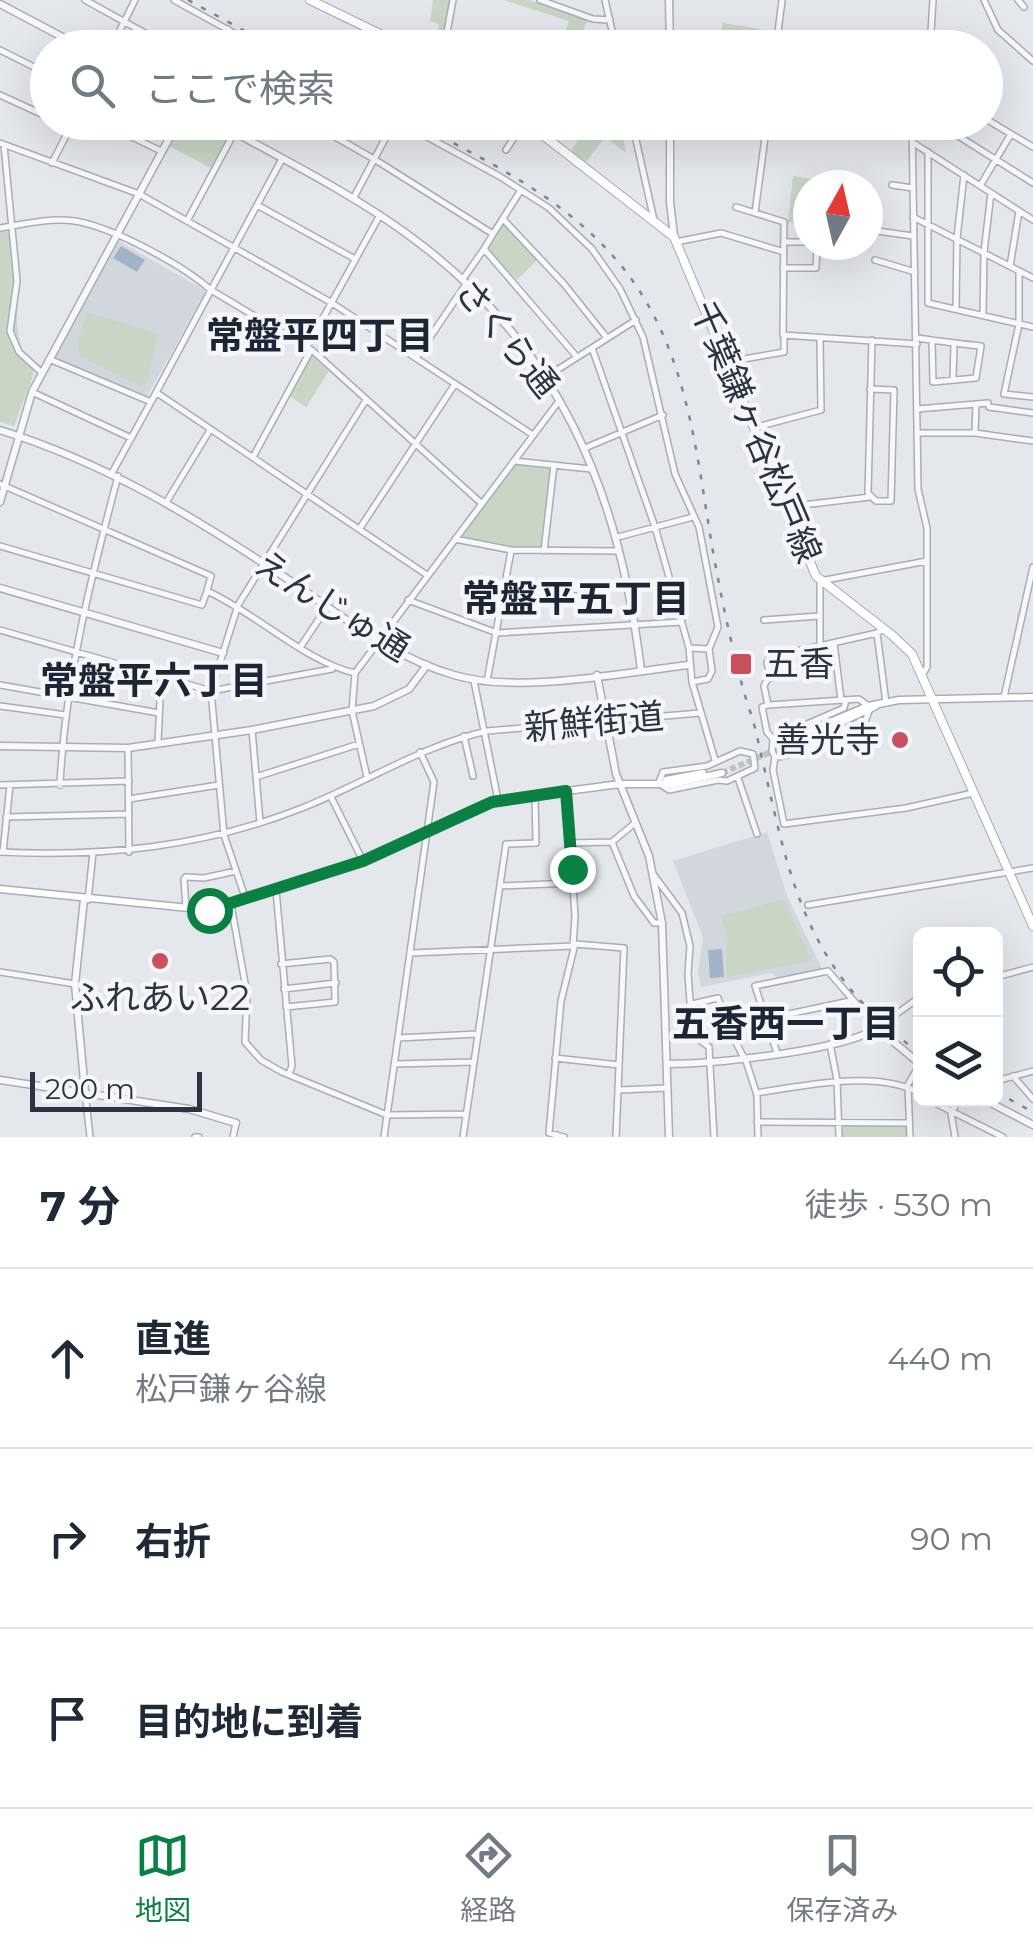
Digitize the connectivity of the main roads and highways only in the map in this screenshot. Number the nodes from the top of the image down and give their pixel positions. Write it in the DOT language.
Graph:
graph roads {
  1 [pos="310,0"];
  2 [pos="372,30"];
  3 [pos="549,140"];
  4 [pos="934,697"];
  5 [pos="1033,697"];
  6 [pos="812,732"];
  7 [pos="722,771"];
  8 [pos="0,888"];
  9 [pos="1033,926"];
  1 -- 2 [label="main road"];
  3 -- 4 [label="main road, 千葉鎌ヶ谷松戸線"];
  4 -- 5 [label="main road"];
  4 -- 6 [label="main road"];
  4 -- 9 [label="main road, 千葉鎌ヶ谷松戸線"];
  7 -- 8 [label="main road"];
}
